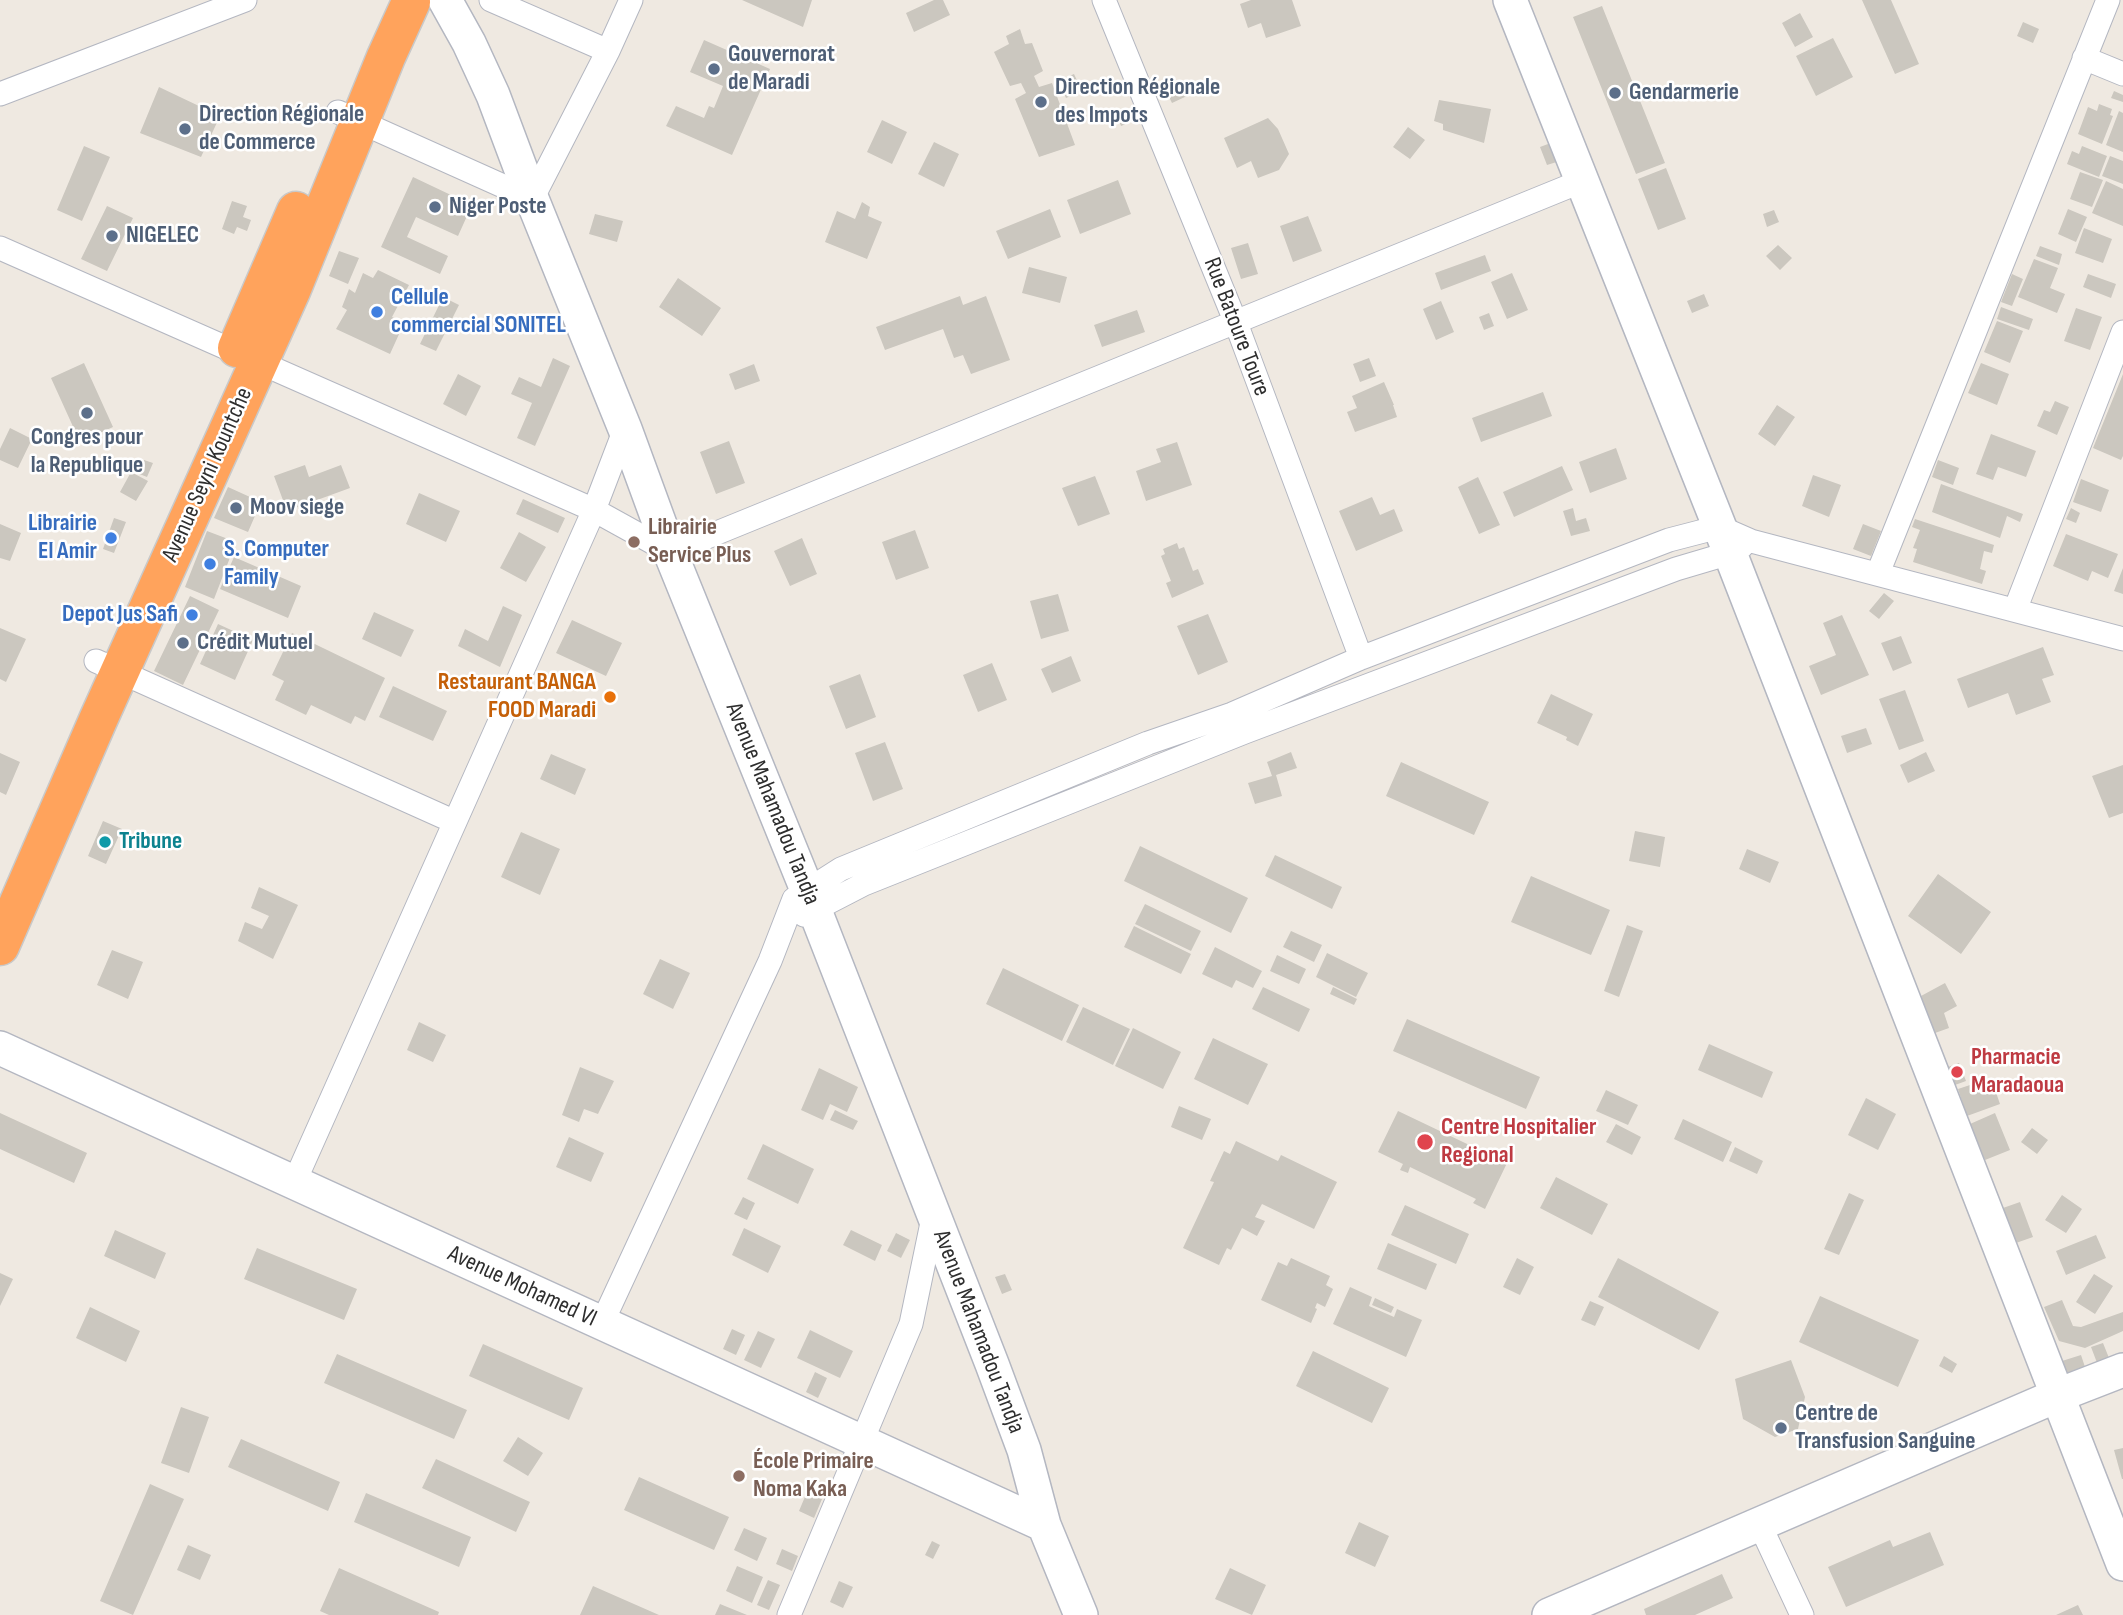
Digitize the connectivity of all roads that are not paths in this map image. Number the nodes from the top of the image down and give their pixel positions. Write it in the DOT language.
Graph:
graph roads {
  1 [pos="245,0"];
  2 [pos="413,0"];
  3 [pos="491,0"];
  4 [pos="631,0"];
  5 [pos="1104,0"];
  6 [pos="1510,0"];
  7 [pos="2108,0"];
  8 [pos="206,9"];
  9 [pos="608,51"];
  10 [pos="2084,58"];
  11 [pos="2123,74"];
  12 [pos="0,94"];
  13 [pos="349,117"];
  14 [pos="1582,181"];
  15 [pos="532,199"];
  16 [pos="0,248"];
  17 [pos="1236,323"];
  18 [pos="2123,332"];
  19 [pos="247,357"];
  20 [pos="625,429"];
  21 [pos="594,510"];
  22 [pos="1733,541"];
  23 [pos="670,552"];
  24 [pos="1878,573"];
  25 [pos="2015,610"];
  26 [pos="2123,639"];
  27 [pos="1361,657"];
  28 [pos="108,666"];
  29 [pos="982,810"];
  30 [pos="455,822"];
  31 [pos="990,835"];
  32 [pos="0,884"];
  33 [pos="802,905"];
  34 [pos="0,946"];
  35 [pos="0,1048"];
  36 [pos="294,1183"];
  37 [pos="933,1218"];
  38 [pos="602,1323"];
  39 [pos="2123,1370"];
  40 [pos="2056,1396"];
  41 [pos="863,1442"];
  42 [pos="1044,1525"];
  43 [pos="1760,1525"];
  44 [pos="2123,1563"];
  45 [pos="789,1615"];
  46 [pos="1081,1615"];
  47 [pos="1549,1615"];
  48 [pos="1802,1615"];
  1 -- 8 [label="street"];
  2 -- 13 [label="highway, Avenue Seyni Kountche"];
  2 -- 15 [label="street, Avenue Mahamadou Tandja"];
  3 -- 9 [label="street"];
  4 -- 9 [label="street"];
  5 -- 17 [label="street, Rue Batoure Toure"];
  6 -- 14 [label="street"];
  7 -- 10 [label="street"];
  8 -- 12 [label="street"];
  9 -- 15 [label="street"];
  10 -- 11 [label="street"];
  10 -- 24 [label="street"];
  13 -- 15 [label="street"];
  13 -- 19 [label="highway, Avenue Seyni Kountche"];
  14 -- 17 [label="street"];
  14 -- 22 [label="street"];
  15 -- 20 [label="street, Avenue Mahamadou Tandja"];
  16 -- 19 [label="street"];
  17 -- 23 [label="street"];
  17 -- 27 [label="street, Rue Batoure Toure"];
  18 -- 25 [label="street"];
  19 -- 21 [label="street"];
  19 -- 28 [label="highway, Avenue Seyni Kountche"];
  20 -- 21 [label="street"];
  20 -- 23 [label="street, Avenue Mahamadou Tandja"];
  21 -- 23 [label="street"];
  21 -- 30 [label="street"];
  22 -- 24 [label="street"];
  22 -- 27 [label="street"];
  22 -- 31 [label="street"];
  22 -- 40 [label="street"];
  23 -- 33 [label="street, Avenue Mahamadou Tandja"];
  24 -- 25 [label="street"];
  25 -- 26 [label="street"];
  27 -- 29 [label="street"];
  28 -- 30 [label="street"];
  28 -- 32 [label="highway, Avenue Seyni Kountche"];
  28 -- 34 [label="highway, Avenue Seyni Kountche"];
  29 -- 31 [label="street"];
  29 -- 33 [label="street"];
  30 -- 36 [label="street"];
  31 -- 33 [label="street"];
  33 -- 37 [label="street, Avenue Mahamadou Tandja"];
  33 -- 38 [label="street"];
  35 -- 36 [label="street, Avenue Mohamed VI"];
  36 -- 38 [label="street, Avenue Mohamed VI"];
  37 -- 41 [label="street"];
  37 -- 42 [label="street, Avenue Mahamadou Tandja"];
  38 -- 41 [label="street, Avenue Mohamed VI"];
  39 -- 40 [label="street"];
  40 -- 43 [label="street"];
  40 -- 44 [label="street"];
  41 -- 42 [label="street, Avenue Mohamed VI"];
  41 -- 45 [label="street"];
  42 -- 46 [label="street, Avenue Mahamadou Tandja"];
  43 -- 47 [label="street"];
  43 -- 48 [label="street"];
}
